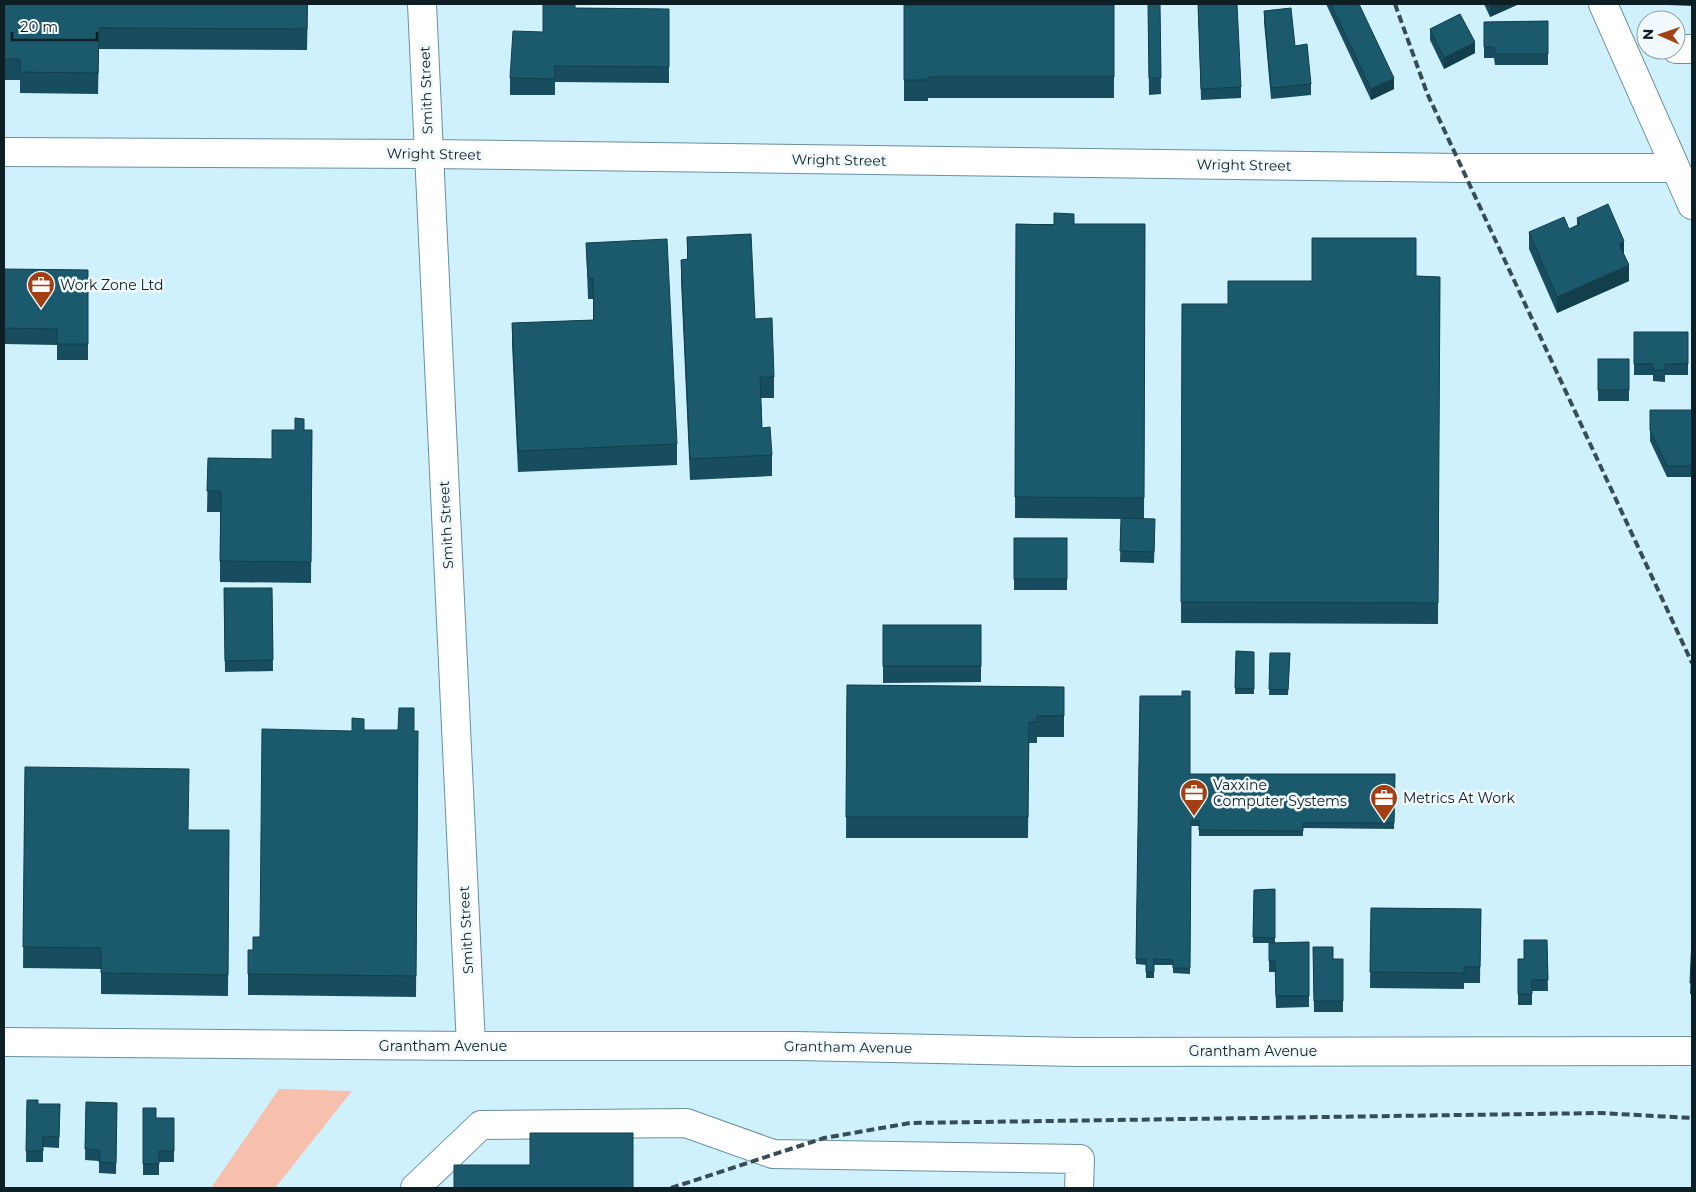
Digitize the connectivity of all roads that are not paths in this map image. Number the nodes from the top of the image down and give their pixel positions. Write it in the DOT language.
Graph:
graph roads {
  1 [pos="422,4"];
  2 [pos="1603,4"];
  3 [pos="1635,49"];
  4 [pos="4,152"];
  5 [pos="429,154"];
  6 [pos="1675,168"];
  7 [pos="1692,205"];
  8 [pos="4,1042"];
  9 [pos="472,1046"];
  10 [pos="1692,1051"];
  11 [pos="415,1188"];
  12 [pos="1079,1188"];
  1 -- 5 [label="street, Smith Street"];
  2 -- 3 [label="street"];
  3 -- 6 [label="street"];
  4 -- 5 [label="street, Wright Street"];
  5 -- 6 [label="street, Wright Street"];
  5 -- 9 [label="street, Smith Street"];
  6 -- 7 [label="street"];
  8 -- 9 [label="street, Grantham Avenue"];
  9 -- 10 [label="street, Grantham Avenue"];
  11 -- 12 [label="street"];
}
